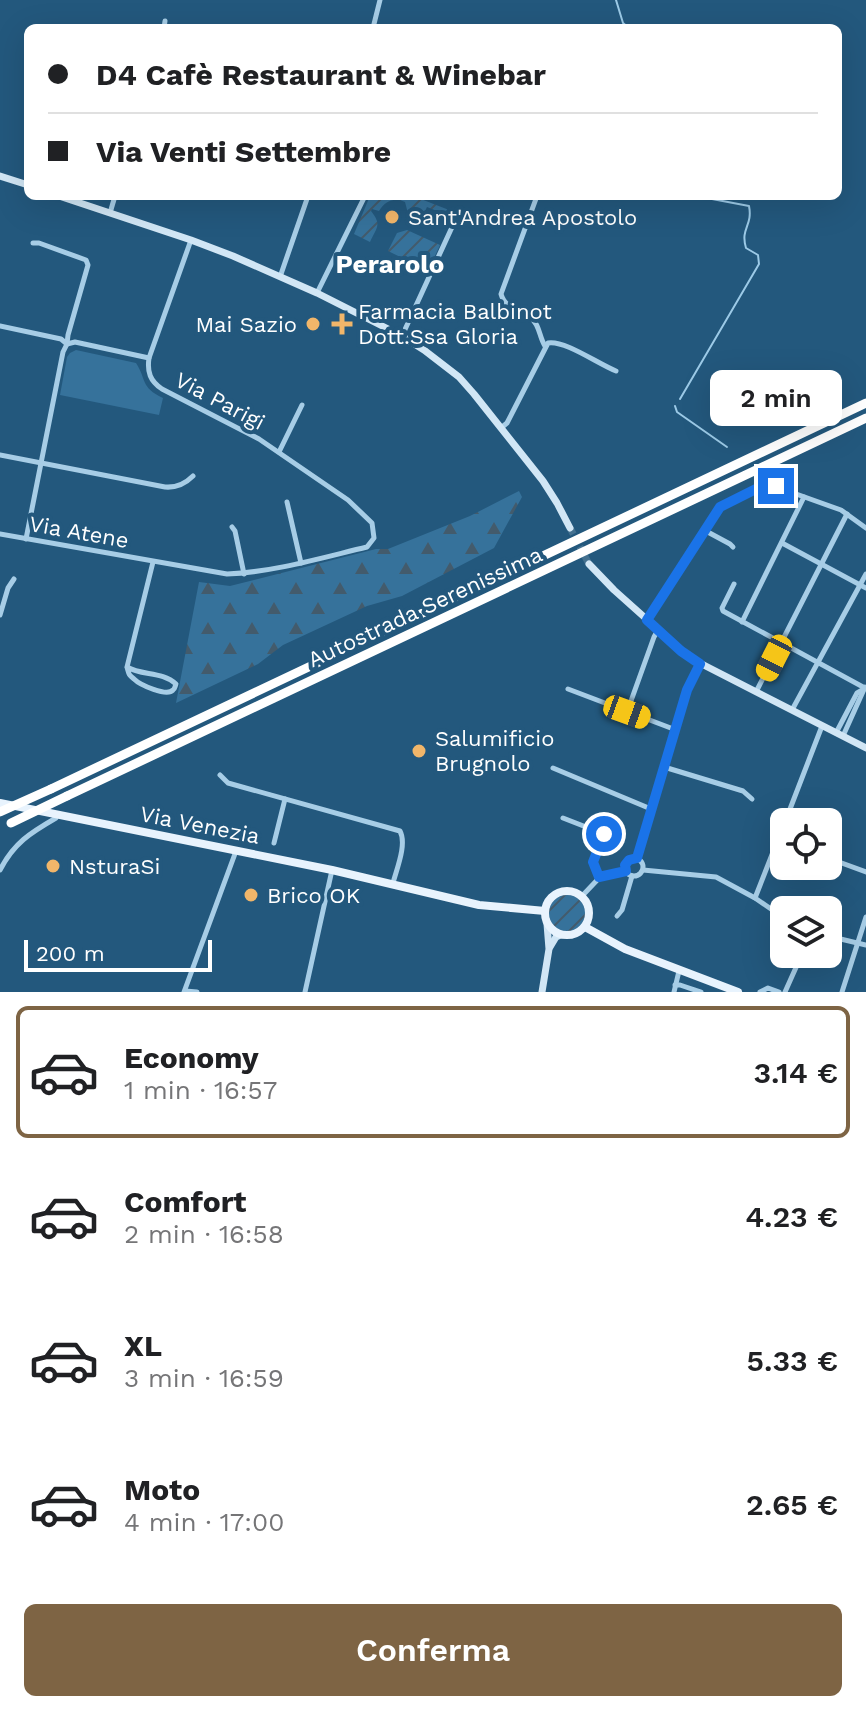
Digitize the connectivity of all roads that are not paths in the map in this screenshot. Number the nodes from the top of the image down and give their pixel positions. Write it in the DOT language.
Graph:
graph roads {
  1 [pos="380,0"];
  2 [pos="374,24"];
  3 [pos="0,176"];
  4 [pos="24,184"];
  5 [pos="76,200"];
  6 [pos="114,200"];
  7 [pos="307,200"];
  8 [pos="363,200"];
  9 [pos="536,200"];
  10 [pos="110,213"];
  11 [pos="453,225"];
  12 [pos="191,240"];
  13 [pos="33,243"];
  14 [pos="280,277"];
  15 [pos="317,293"];
  16 [pos="0,326"];
  17 [pos="402,336"];
  18 [pos="67,344"];
  19 [pos="545,346"];
  20 [pos="149,358"];
  21 [pos="616,371"];
  22 [pos="866,403"];
  23 [pos="302,405"];
  24 [pos="866,418"];
  25 [pos="501,428"];
  26 [pos="279,452"];
  27 [pos="0,455"];
  28 [pos="41,462"];
  29 [pos="193,476"];
  30 [pos="804,497"];
  31 [pos="287,502"];
  32 [pos="847,514"];
  33 [pos="232,527"];
  34 [pos="570,528"];
  35 [pos="866,528"];
  36 [pos="704,530"];
  37 [pos="0,534"];
  38 [pos="374,535"];
  39 [pos="26,539"];
  40 [pos="782,543"];
  41 [pos="733,547"];
  42 [pos="153,562"];
  43 [pos="301,563"];
  44 [pos="589,564"];
  45 [pos="821,564"];
  46 [pos="244,574"];
  47 [pos="866,574"];
  48 [pos="14,579"];
  49 [pos="734,584"];
  50 [pos="863,587"];
  51 [pos="0,615"];
  52 [pos="647,620"];
  53 [pos="742,622"];
  54 [pos="658,630"];
  55 [pos="781,643"];
  56 [pos="818,663"];
  57 [pos="700,664"];
  58 [pos="127,667"];
  59 [pos="865,687"];
  60 [pos="568,689"];
  61 [pos="756,692"];
  62 [pos="792,710"];
  63 [pos="627,712"];
  64 [pos="822,726"];
  65 [pos="676,730"];
  66 [pos="840,735"];
  67 [pos="866,748"];
  68 [pos="664,767"];
  69 [pos="553,768"];
  70 [pos="220,775"];
  71 [pos="285,799"];
  72 [pos="752,799"];
  73 [pos="0,803"];
  74 [pos="790,808"];
  75 [pos="651,809"];
  76 [pos="0,812"];
  77 [pos="57,814"];
  78 [pos="563,818"];
  79 [pos="0,828"];
  80 [pos="274,843"];
  81 [pos="236,850"];
  82 [pos="637,858"];
  83 [pos="842,863"];
  84 [pos="770,866"];
  85 [pos="0,870"];
  86 [pos="332,870"];
  87 [pos="643,870"];
  88 [pos="626,871"];
  89 [pos="866,872"];
  90 [pos="632,876"];
  91 [pos="599,877"];
  92 [pos="393,883"];
  93 [pos="582,896"];
  94 [pos="755,898"];
  95 [pos="770,908"];
  96 [pos="545,911"];
  97 [pos="617,916"];
  98 [pos="866,917"];
  99 [pos="547,924"];
  100 [pos="585,927"];
  101 [pos="560,935"];
  102 [pos="842,939"];
  103 [pos="858,943"];
  104 [pos="866,945"];
  105 [pos="549,949"];
  106 [pos="796,968"];
  107 [pos="679,971"];
  108 [pos="675,989"];
  109 [pos="185,991"];
  110 [pos="197,992"];
  111 [pos="305,992"];
  112 [pos="542,992"];
  113 [pos="701,992"];
  114 [pos="738,992"];
  115 [pos="760,992"];
  116 [pos="779,992"];
  117 [pos="785,992"];
  118 [pos="842,992"];
  1 -- 2 [label="street"];
  3 -- 4 [label="street"];
  5 -- 10 [label="street"];
  6 -- 10 [label="street"];
  7 -- 14 [label="street"];
  8 -- 15 [label="street"];
  9 -- 19 [label="street"];
  10 -- 12 [label="street"];
  11 -- 17 [label="street"];
  12 -- 14 [label="street"];
  12 -- 20 [label="street"];
  13 -- 18 [label="street"];
  14 -- 15 [label="street"];
  15 -- 17 [label="street"];
  16 -- 18 [label="street"];
  17 -- 25 [label="street"];
  18 -- 20 [label="street"];
  18 -- 28 [label="street"];
  19 -- 21 [label="street"];
  19 -- 25 [label="street"];
  20 -- 26 [label="street, Via Parigi"];
  22 -- 76 [label="highway, Autostrada Serenissima, bridge"];
  23 -- 26 [label="street, Via Parigi"];
  24 -- 79 [label="highway, Autostrada Serenissima, bridge"];
  25 -- 34 [label="street"];
  26 -- 38 [label="street, Via Parigi"];
  27 -- 28 [label="street"];
  28 -- 29 [label="street"];
  28 -- 39 [label="street"];
  30 -- 32 [label="street"];
  30 -- 36 [label="street"];
  30 -- 40 [label="street"];
  31 -- 43 [label="street"];
  32 -- 35 [label="street"];
  32 -- 45 [label="street"];
  33 -- 46 [label="street"];
  36 -- 41 [label="street"];
  36 -- 52 [label="street"];
  37 -- 39 [label="street, Via Atene"];
  38 -- 43 [label="street, Via Atene"];
  39 -- 42 [label="street, Via Atene"];
  40 -- 45 [label="street"];
  40 -- 53 [label="street"];
  42 -- 46 [label="street, Via Atene"];
  42 -- 58 [label="street, Via Atene"];
  43 -- 46 [label="street, Via Atene"];
  44 -- 52 [label="street"];
  45 -- 50 [label="street"];
  45 -- 55 [label="street"];
  47 -- 50 [label="street"];
  48 -- 51 [label="street"];
  49 -- 53 [label="street"];
  50 -- 56 [label="street"];
  52 -- 54 [label="street"];
  53 -- 55 [label="street"];
  54 -- 57 [label="street"];
  54 -- 63 [label="street"];
  55 -- 56 [label="street"];
  55 -- 61 [label="street"];
  56 -- 59 [label="street"];
  56 -- 62 [label="street"];
  57 -- 61 [label="street"];
  57 -- 65 [label="street"];
  58 -- 58 [label="street"];
  59 -- 66 [label="street"];
  60 -- 63 [label="street"];
  61 -- 62 [label="street"];
  62 -- 64 [label="street"];
  63 -- 65 [label="street"];
  64 -- 66 [label="street"];
  64 -- 74 [label="street"];
  65 -- 68 [label="street"];
  66 -- 67 [label="street"];
  68 -- 72 [label="street"];
  68 -- 75 [label="street"];
  69 -- 75 [label="street"];
  70 -- 71 [label="street, Via Venezia"];
  71 -- 80 [label="street"];
  71 -- 92 [label="street, Via Venezia"];
  73 -- 77 [label="main road, Via Venezia"];
  75 -- 82 [label="street"];
  77 -- 81 [label="main road, Via Venezia"];
  77 -- 85 [label="street"];
  78 -- 91 [label="street"];
  81 -- 86 [label="main road, Via Venezia"];
  81 -- 109 [label="street"];
  82 -- 87 [label="street"];
  82 -- 88 [label="street"];
  83 -- 89 [label="street"];
  84 -- 94 [label="street"];
  86 -- 92 [label="main road, Via Venezia"];
  86 -- 111 [label="street"];
  87 -- 90 [label="street"];
  87 -- 94 [label="street"];
  88 -- 90 [label="street"];
  88 -- 91 [label="street"];
  90 -- 97 [label="street"];
  91 -- 93 [label="street"];
  92 -- 96 [label="main road, Via Venezia"];
  93 -- 96 [label="main road"];
  93 -- 100 [label="main road"];
  94 -- 95 [label="street"];
  96 -- 99 [label="main road"];
  98 -- 103 [label="street"];
  99 -- 101 [label="main road"];
  99 -- 105 [label="street"];
  100 -- 101 [label="main road"];
  100 -- 107 [label="main road"];
  101 -- 105 [label="street"];
  102 -- 103 [label="street"];
  103 -- 104 [label="street"];
  103 -- 118 [label="street"];
  105 -- 112 [label="street"];
  106 -- 117 [label="street"];
  107 -- 108 [label="street"];
  107 -- 114 [label="main road"];
  108 -- 113 [label="street"];
  109 -- 110 [label="street"];
  115 -- 116 [label="street"];
}
